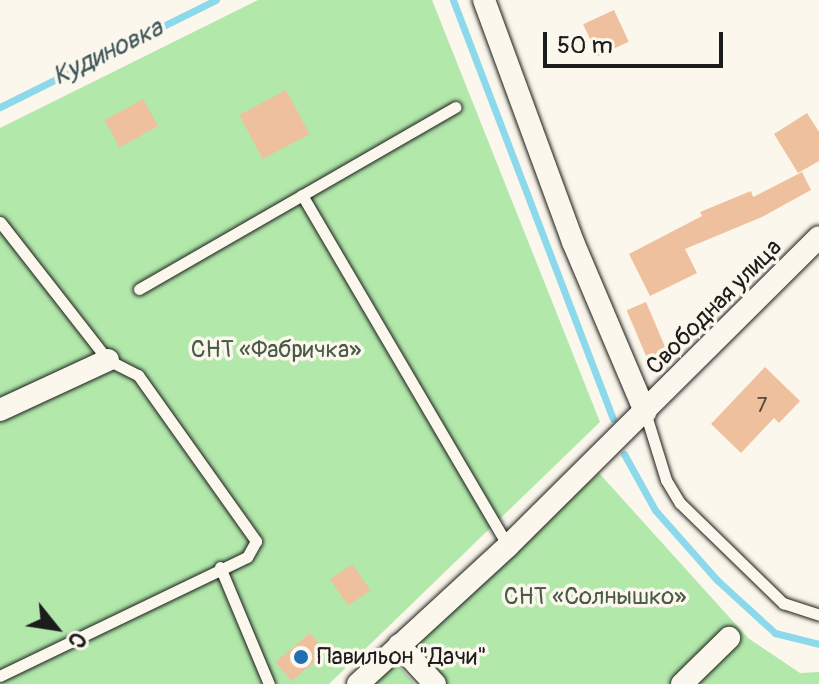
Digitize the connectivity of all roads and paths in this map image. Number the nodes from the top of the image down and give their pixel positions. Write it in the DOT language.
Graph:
graph roads {
  1 [pos="484,0"];
  2 [pos="455,107"];
  3 [pos="302,195"];
  4 [pos="0,222"];
  5 [pos="819,237"];
  6 [pos="139,289"];
  7 [pos="108,360"];
  8 [pos="0,410"];
  9 [pos="645,412"];
  10 [pos="508,546"];
  11 [pos="220,567"];
  12 [pos="819,615"];
  13 [pos="729,638"];
  14 [pos="399,645"];
  15 [pos="0,676"];
  16 [pos="269,684"];
  17 [pos="358,684"];
  18 [pos="435,684"];
  19 [pos="682,684"];
  1 -- 9 [label="street"];
  2 -- 3 [label="lane"];
  3 -- 6 [label="lane"];
  3 -- 10 [label="lane"];
  4 -- 7 [label="lane"];
  5 -- 9 [label="street, Свободная улица"];
  7 -- 8 [label="street"];
  7 -- 11 [label="lane"];
  9 -- 10 [label="street, Свободная улица"];
  9 -- 12 [label="lane"];
  10 -- 14 [label="street, Свободная улица"];
  11 -- 15 [label="lane"];
  11 -- 16 [label="lane"];
  13 -- 19 [label="street"];
  14 -- 17 [label="street, Свободная улица"];
  14 -- 18 [label="street"];
}
